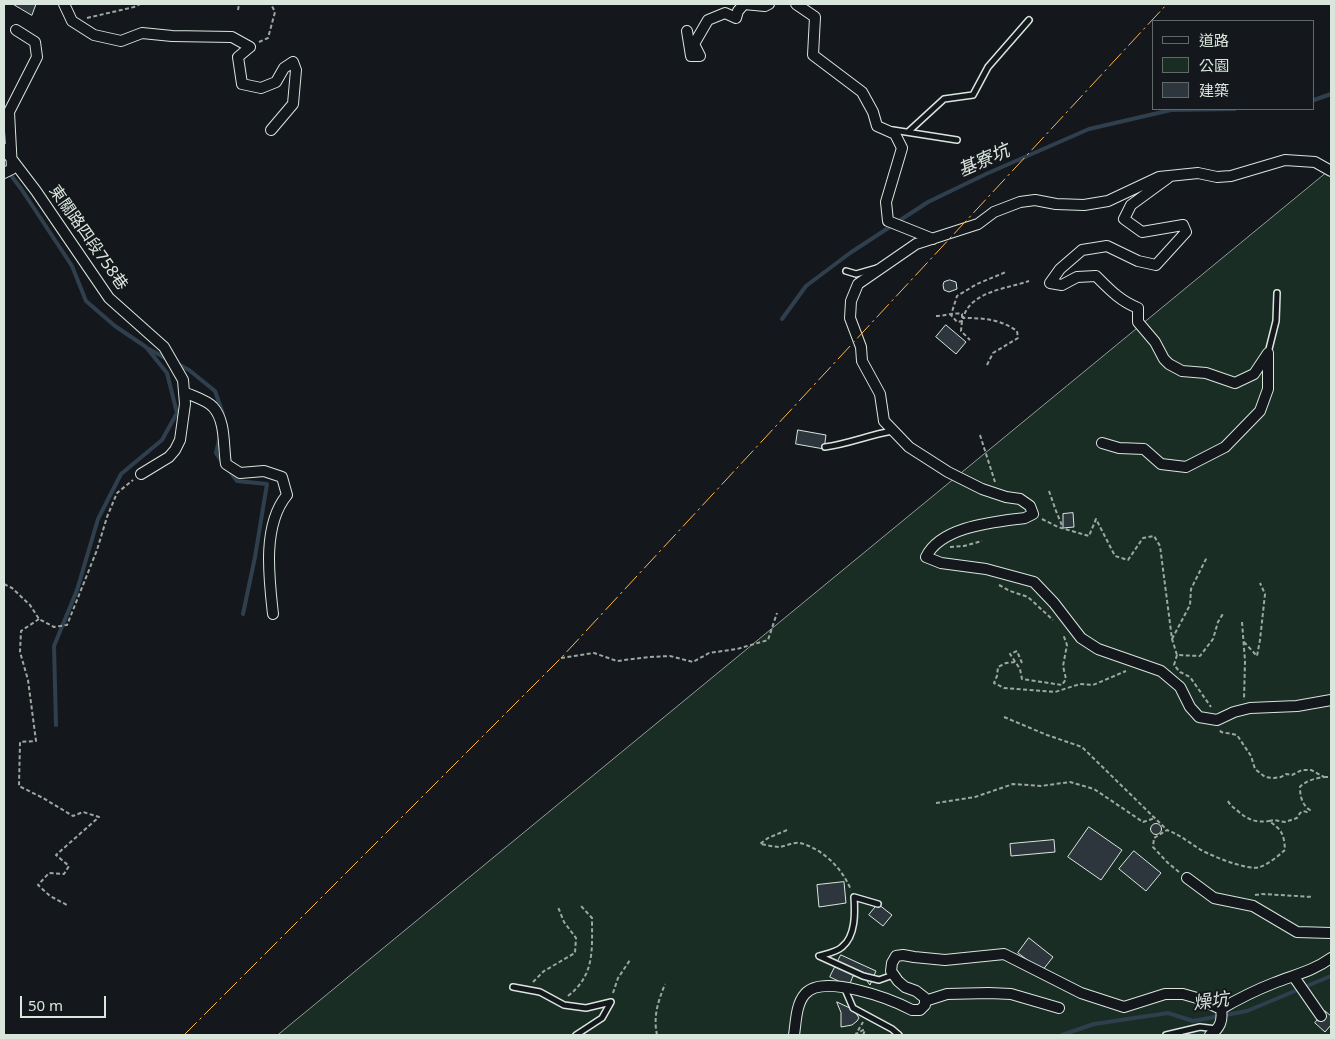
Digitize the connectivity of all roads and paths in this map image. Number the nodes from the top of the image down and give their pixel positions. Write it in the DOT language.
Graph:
graph roads {
  1 [pos="64,4"];
  2 [pos="140,4"];
  3 [pos="239,4"];
  4 [pos="272,4"];
  5 [pos="769,4"];
  6 [pos="796,4"];
  7 [pos="238,10"];
  8 [pos="1029,20"];
  9 [pos="72,21"];
  10 [pos="16,30"];
  11 [pos="687,31"];
  12 [pos="250,47"];
  13 [pos="884,128"];
  14 [pos="271,130"];
  15 [pos="908,132"];
  16 [pos="957,140"];
  17 [pos="4,149"];
  18 [pos="13,160"];
  19 [pos="1331,171"];
  20 [pos="4,173"];
  21 [pos="1171,176"];
  22 [pos="933,239"];
  23 [pos="884,266"];
  24 [pos="846,271"];
  25 [pos="1006,272"];
  26 [pos="1029,281"];
  27 [pos="1277,293"];
  28 [pos="951,315"];
  29 [pos="936,316"];
  30 [pos="963,318"];
  31 [pos="962,321"];
  32 [pos="970,340"];
  33 [pos="1268,353"];
  34 [pos="987,365"];
  35 [pos="184,392"];
  36 [pos="893,431"];
  37 [pos="980,435"];
  38 [pos="1102,443"];
  39 [pos="824,446"];
  40 [pos="141,474"];
  41 [pos="1049,491"];
  42 [pos="994,494"];
  43 [pos="1033,514"];
  44 [pos="1064,528"];
  45 [pos="982,541"];
  46 [pos="934,546"];
  47 [pos="1207,557"];
  48 [pos="992,581"];
  49 [pos="1260,583"];
  50 [pos="4,584"];
  51 [pos="1224,612"];
  52 [pos="777,613"];
  53 [pos="273,614"];
  54 [pos="39,619"];
  55 [pos="1242,622"];
  56 [pos="1056,624"];
  57 [pos="1062,630"];
  58 [pos="1172,639"];
  59 [pos="1244,642"];
  60 [pos="1177,655"];
  61 [pos="561,658"];
  62 [pos="1015,662"];
  63 [pos="1022,663"];
  64 [pos="1139,665"];
  65 [pos="1331,700"];
  66 [pos="1244,710"];
  67 [pos="1004,717"];
  68 [pos="1217,720"];
  69 [pos="1324,777"];
  70 [pos="1331,777"];
  71 [pos="1228,801"];
  72 [pos="936,803"];
  73 [pos="1154,818"];
  74 [pos="1269,821"];
  75 [pos="787,830"];
  76 [pos="1167,830"];
  77 [pos="1187,878"];
  78 [pos="1254,895"];
  79 [pos="854,897"];
  80 [pos="1313,898"];
  81 [pos="878,904"];
  82 [pos="67,905"];
  83 [pos="581,906"];
  84 [pos="558,907"];
  85 [pos="1331,933"];
  86 [pos="1331,958"];
  87 [pos="630,960"];
  88 [pos="893,975"];
  89 [pos="1294,977"];
  90 [pos="665,984"];
  91 [pos="513,987"];
  92 [pos="844,987"];
  93 [pos="925,1001"];
  94 [pos="559,1002"];
  95 [pos="611,1002"];
  96 [pos="1059,1008"];
  97 [pos="1221,1009"];
  98 [pos="857,1010"];
  99 [pos="1321,1016"];
  100 [pos="1214,1032"];
  101 [pos="576,1035"];
  102 [pos="657,1035"];
  103 [pos="794,1035"];
  104 [pos="863,1035"];
  105 [pos="899,1035"];
  106 [pos="1166,1035"];
  1 -- 9 [label="street"];
  2 -- 9 [label="path"];
  3 -- 7 [label="path"];
  4 -- 12 [label="path"];
  5 -- 11 [label="street"];
  6 -- 13 [label="street"];
  8 -- 15 [label="lane"];
  9 -- 12 [label="street"];
  10 -- 18 [label="street"];
  12 -- 14 [label="street"];
  13 -- 15 [label="lane"];
  13 -- 22 [label="street"];
  15 -- 16 [label="lane"];
  17 -- 18 [label="street, 東關路四段758巷"];
  18 -- 20 [label="street"];
  18 -- 35 [label="street, 東關路四段758巷"];
  19 -- 21 [label="street"];
  21 -- 22 [label="street"];
  21 -- 33 [label="street"];
  22 -- 23 [label="street"];
  23 -- 24 [label="lane"];
  23 -- 36 [label="street"];
  25 -- 28 [label="path"];
  26 -- 30 [label="path"];
  27 -- 33 [label="lane"];
  28 -- 29 [label="path"];
  28 -- 30 [label="path"];
  28 -- 31 [label="path"];
  30 -- 31 [label="path"];
  30 -- 34 [label="path"];
  31 -- 32 [label="path"];
  33 -- 38 [label="street"];
  35 -- 40 [label="street, 東關路四段758巷"];
  35 -- 53 [label="street"];
  36 -- 39 [label="lane"];
  36 -- 42 [label="street"];
  37 -- 42 [label="path"];
  40 -- 54 [label="path"];
  41 -- 44 [label="path"];
  42 -- 43 [label="street"];
  43 -- 44 [label="path"];
  43 -- 46 [label="street"];
  44 -- 58 [label="path"];
  45 -- 46 [label="path"];
  46 -- 64 [label="street"];
  47 -- 58 [label="path"];
  48 -- 56 [label="path"];
  49 -- 59 [label="path"];
  50 -- 54 [label="path"];
  51 -- 60 [label="path"];
  52 -- 61 [label="path"];
  54 -- 82 [label="path"];
  55 -- 59 [label="path"];
  57 -- 62 [label="path"];
  58 -- 60 [label="path"];
  59 -- 66 [label="path"];
  60 -- 68 [label="path"];
  62 -- 63 [label="path"];
  62 -- 64 [label="path"];
  64 -- 68 [label="street"];
  65 -- 66 [label="street"];
  66 -- 68 [label="street"];
  67 -- 73 [label="path"];
  68 -- 69 [label="path"];
  69 -- 70 [label="path"];
  69 -- 74 [label="path"];
  71 -- 74 [label="path"];
  72 -- 73 [label="path"];
  73 -- 76 [label="path"];
  74 -- 76 [label="path"];
  75 -- 79 [label="path"];
  76 -- 77 [label="path"];
  77 -- 85 [label="street"];
  78 -- 80 [label="path"];
  79 -- 81 [label="lane"];
  79 -- 88 [label="lane"];
  83 -- 94 [label="path"];
  84 -- 91 [label="path"];
  86 -- 89 [label="street"];
  87 -- 95 [label="path"];
  88 -- 93 [label="street"];
  88 -- 97 [label="street"];
  89 -- 97 [label="street"];
  89 -- 99 [label="street"];
  90 -- 102 [label="path"];
  91 -- 94 [label="lane"];
  92 -- 93 [label="street"];
  92 -- 98 [label="lane"];
  92 -- 103 [label="street"];
  93 -- 96 [label="street"];
  94 -- 95 [label="lane"];
  95 -- 101 [label="lane"];
  97 -- 100 [label="street"];
  98 -- 104 [label="path"];
  98 -- 105 [label="lane"];
  100 -- 106 [label="lane"];
}
